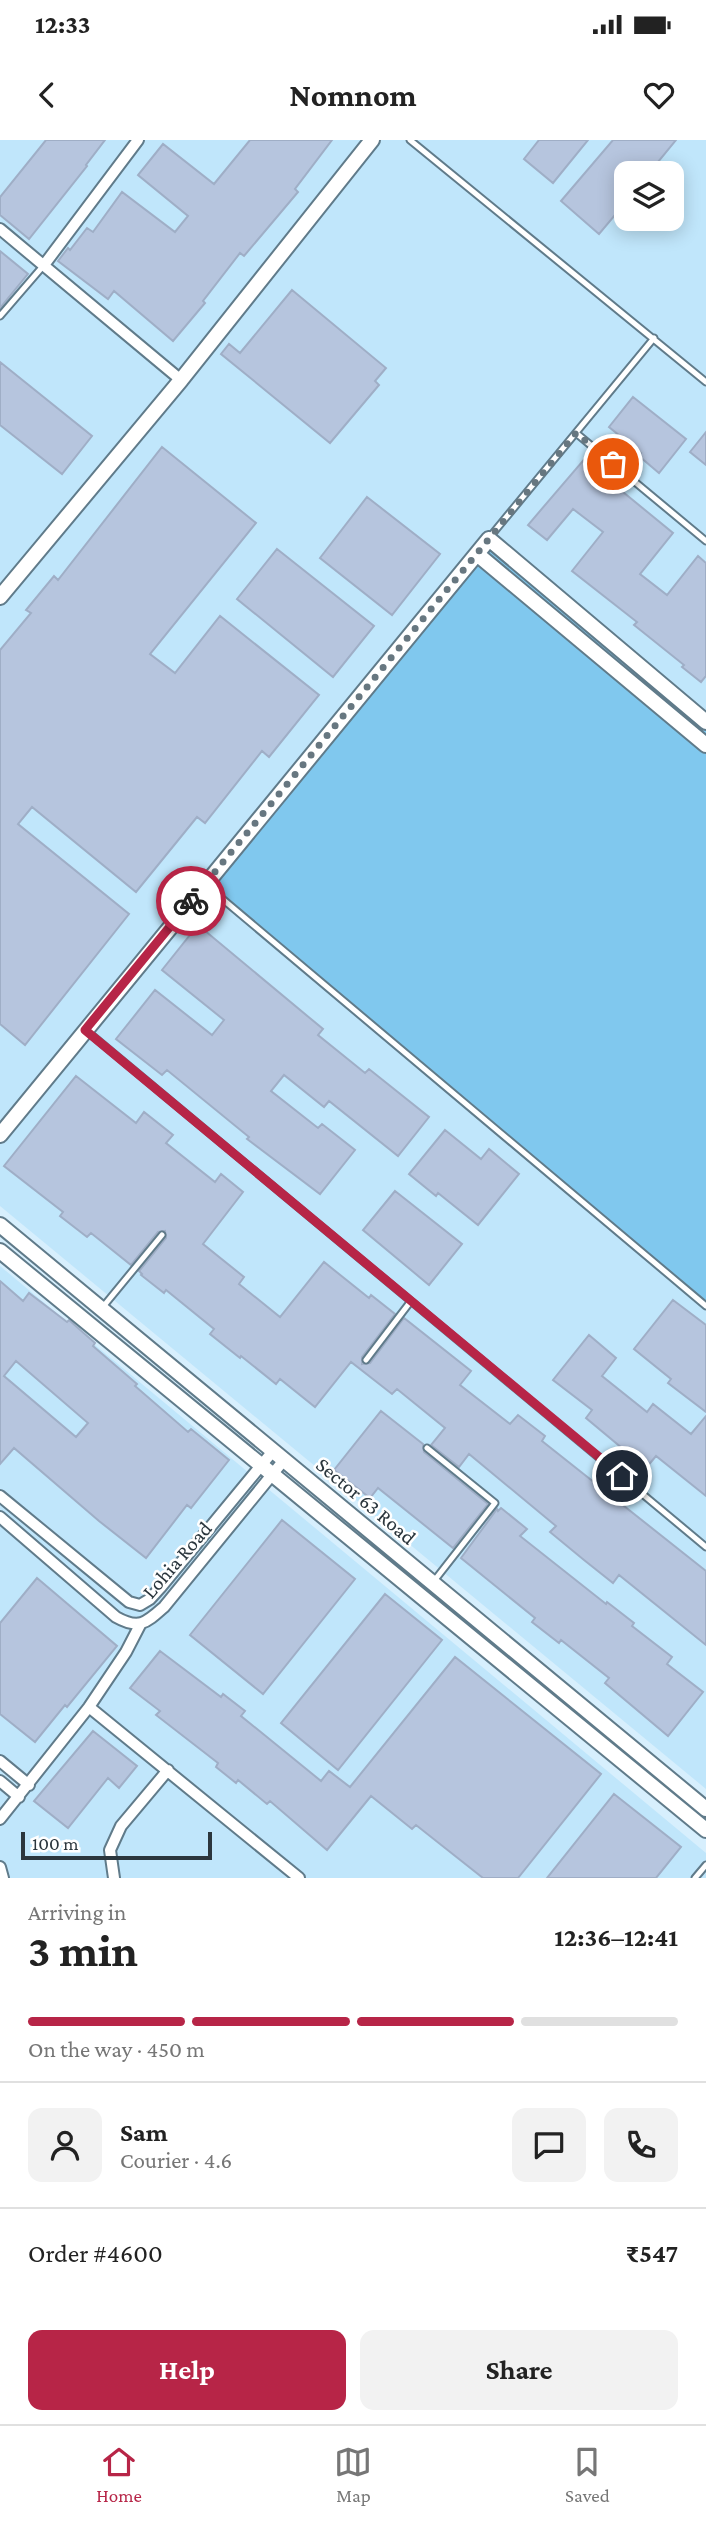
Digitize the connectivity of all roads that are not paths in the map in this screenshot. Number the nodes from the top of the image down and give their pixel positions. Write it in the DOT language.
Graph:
graph roads {
  1 [pos="138,140"];
  2 [pos="372,140"];
  3 [pos="410,140"];
  4 [pos="0,229"];
  5 [pos="44,265"];
  6 [pos="0,316"];
  7 [pos="654,338"];
  8 [pos="181,380"];
  9 [pos="706,382"];
  10 [pos="576,433"];
  11 [pos="489,539"];
  12 [pos="706,541"];
  13 [pos="477,554"];
  14 [pos="0,597"];
  15 [pos="706,722"];
  16 [pos="706,745"];
  17 [pos="205,884"];
  18 [pos="85,1030"];
  19 [pos="0,1135"];
  20 [pos="0,1225"];
  21 [pos="162,1235"];
  22 [pos="0,1251"];
  23 [pos="411,1301"];
  24 [pos="706,1307"];
  25 [pos="101,1309"];
  26 [pos="366,1360"];
  27 [pos="427,1448"];
  28 [pos="279,1455"];
  29 [pos="267,1470"];
  30 [pos="0,1496"];
  31 [pos="0,1517"];
  32 [pos="706,1547"];
  33 [pos="432,1583"];
  34 [pos="141,1623"];
  35 [pos="89,1707"];
  36 [pos="0,1761"];
  37 [pos="168,1770"];
  38 [pos="0,1781"];
  39 [pos="29,1785"];
  40 [pos="19,1797"];
  41 [pos="706,1809"];
  42 [pos="0,1819"];
  43 [pos="706,1830"];
  44 [pos="706,1865"];
  45 [pos="0,1867"];
  46 [pos="3,1878"];
  47 [pos="114,1878"];
  48 [pos="299,1878"];
  49 [pos="695,1878"];
  1 -- 5 [label="street"];
  2 -- 8 [label="street"];
  3 -- 7 [label="lane"];
  4 -- 5 [label="street"];
  5 -- 6 [label="lane"];
  5 -- 8 [label="street"];
  7 -- 9 [label="lane"];
  7 -- 10 [label="lane"];
  8 -- 14 [label="street"];
  10 -- 11 [label="lane"];
  10 -- 12 [label="lane"];
  11 -- 13 [label="street"];
  11 -- 15 [label="street"];
  13 -- 16 [label="street"];
  13 -- 17 [label="street"];
  17 -- 18 [label="street"];
  17 -- 24 [label="lane"];
  18 -- 19 [label="street"];
  18 -- 23 [label="lane"];
  20 -- 25 [label="street, Sector 63 Road"];
  21 -- 25 [label="lane"];
  22 -- 29 [label="street, Sector 63 Road"];
  23 -- 26 [label="lane"];
  23 -- 32 [label="lane"];
  25 -- 28 [label="street, Sector 63 Road"];
  27 -- 33 [label="lane"];
  28 -- 29 [label="street"];
  28 -- 33 [label="street, Sector 63 Road"];
  29 -- 30 [label="street, Lohia Road"];
  29 -- 34 [label="street, Lohia Road"];
  29 -- 43 [label="street, Sector 63 Road"];
  31 -- 34 [label="street, Lohia Road"];
  33 -- 41 [label="street, Sector 63 Road"];
  34 -- 35 [label="street"];
  35 -- 37 [label="street"];
  35 -- 39 [label="street"];
  36 -- 39 [label="street"];
  37 -- 47 [label="street"];
  37 -- 48 [label="street"];
  38 -- 40 [label="street"];
  39 -- 40 [label="street"];
  40 -- 42 [label="street"];
  44 -- 49 [label="lane"];
  45 -- 46 [label="street"];
}
